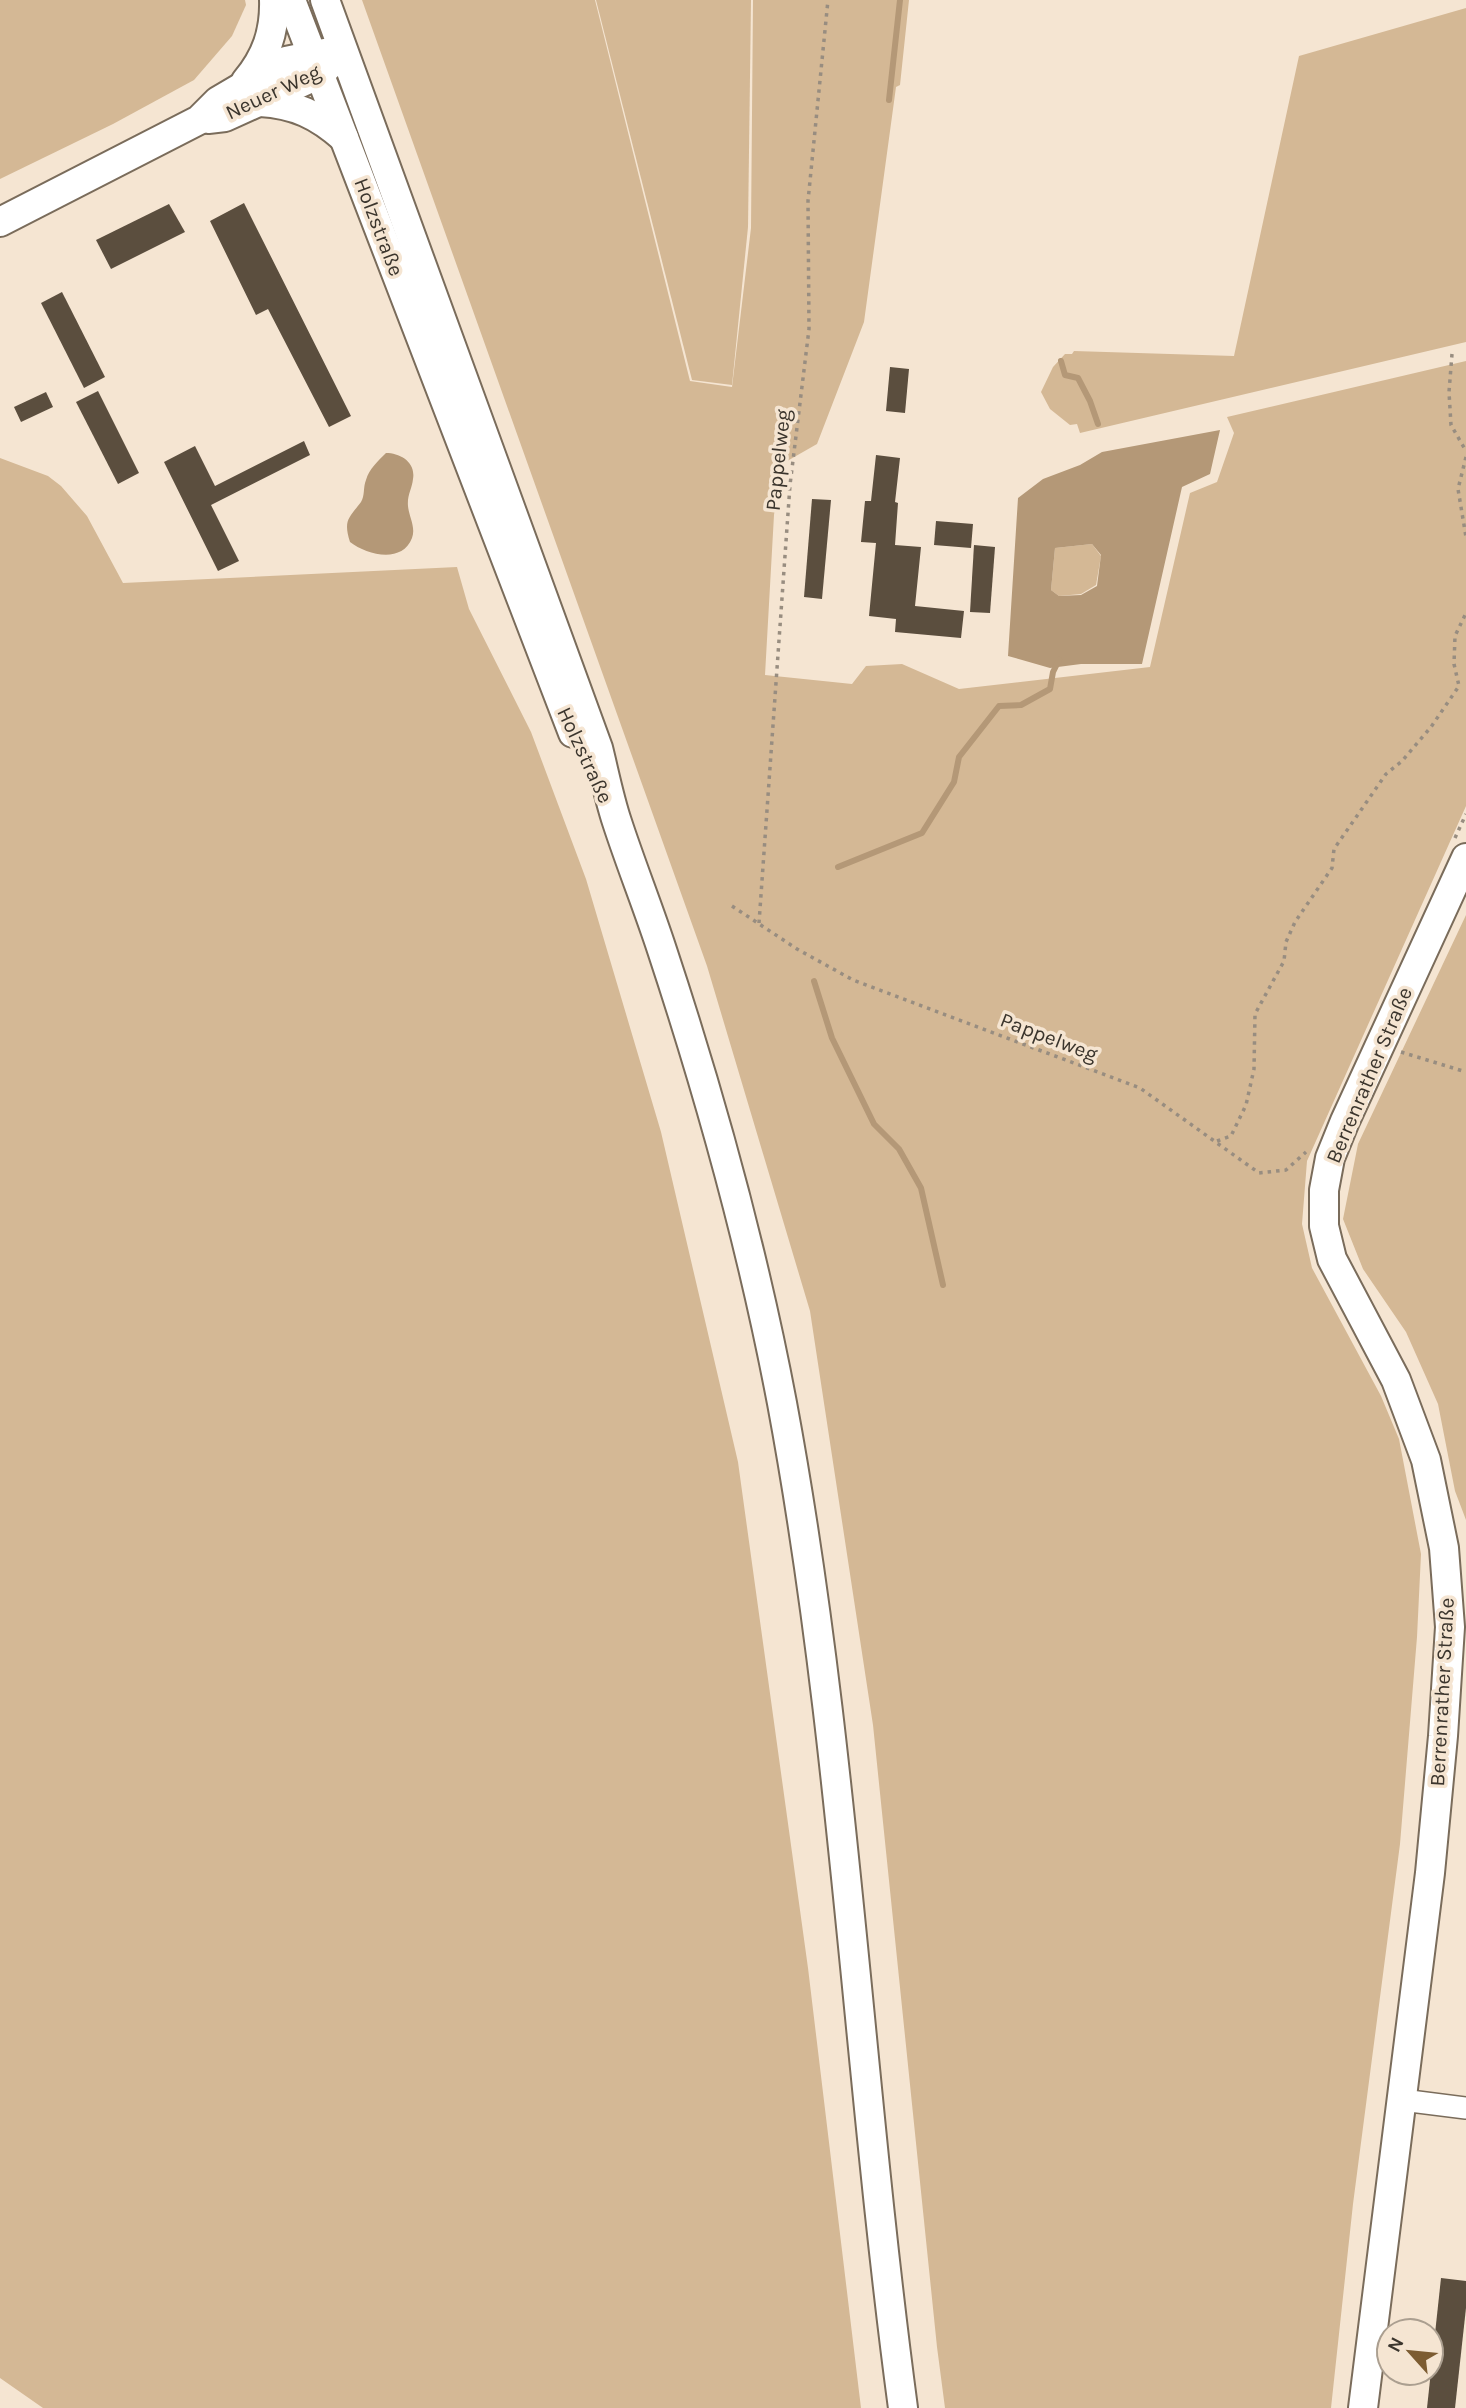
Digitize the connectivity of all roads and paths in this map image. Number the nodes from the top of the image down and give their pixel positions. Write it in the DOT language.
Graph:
graph roads {
  1 [pos="274,0"];
  2 [pos="291,0"];
  3 [pos="325,0"];
  4 [pos="828,0"];
  5 [pos="343,50"];
  6 [pos="316,64"];
  7 [pos="250,95"];
  8 [pos="347,141"];
  9 [pos="0,222"];
  10 [pos="1452,354"];
  11 [pos="1466,451"];
  12 [pos="1466,457"];
  13 [pos="1466,537"];
  14 [pos="1466,613"];
  15 [pos="1466,814"];
  16 [pos="615,817"];
  17 [pos="1460,848"];
  18 [pos="732,906"];
  19 [pos="759,923"];
  20 [pos="1380,1044"];
  21 [pos="1466,1072"];
  22 [pos="1217,1141"];
  23 [pos="1313,1146"];
  24 [pos="1402,2100"];
  25 [pos="1466,2108"];
  26 [pos="903,2408"];
  27 [pos="1363,2408"];
  1 -- 7 [label="main road"];
  2 -- 6 [label="main road, Holzstraße"];
  3 -- 5 [label="main road, Holzstraße"];
  4 -- 19 [label="path, Pappelweg"];
  5 -- 6 [label="main road, Neuer Weg"];
  5 -- 16 [label="main road, Holzstraße"];
  6 -- 7 [label="main road, Neuer Weg"];
  6 -- 8 [label="main road, Holzstraße"];
  7 -- 8 [label="main road"];
  7 -- 9 [label="main road, Neuer Weg"];
  8 -- 16 [label="main road, Holzstraße"];
  10 -- 11 [label="path"];
  12 -- 13 [label="path"];
  14 -- 22 [label="path"];
  15 -- 17 [label="path"];
  16 -- 26 [label="main road"];
  17 -- 20 [label="main road, Berrenrather Straße"];
  18 -- 19 [label="path, Pappelweg"];
  19 -- 22 [label="path, Pappelweg"];
  20 -- 21 [label="path"];
  20 -- 24 [label="main road, Berrenrather Straße"];
  22 -- 23 [label="path, Pappelweg"];
  24 -- 25 [label="lane"];
  24 -- 27 [label="main road, Berrenrather Straße"];
}
